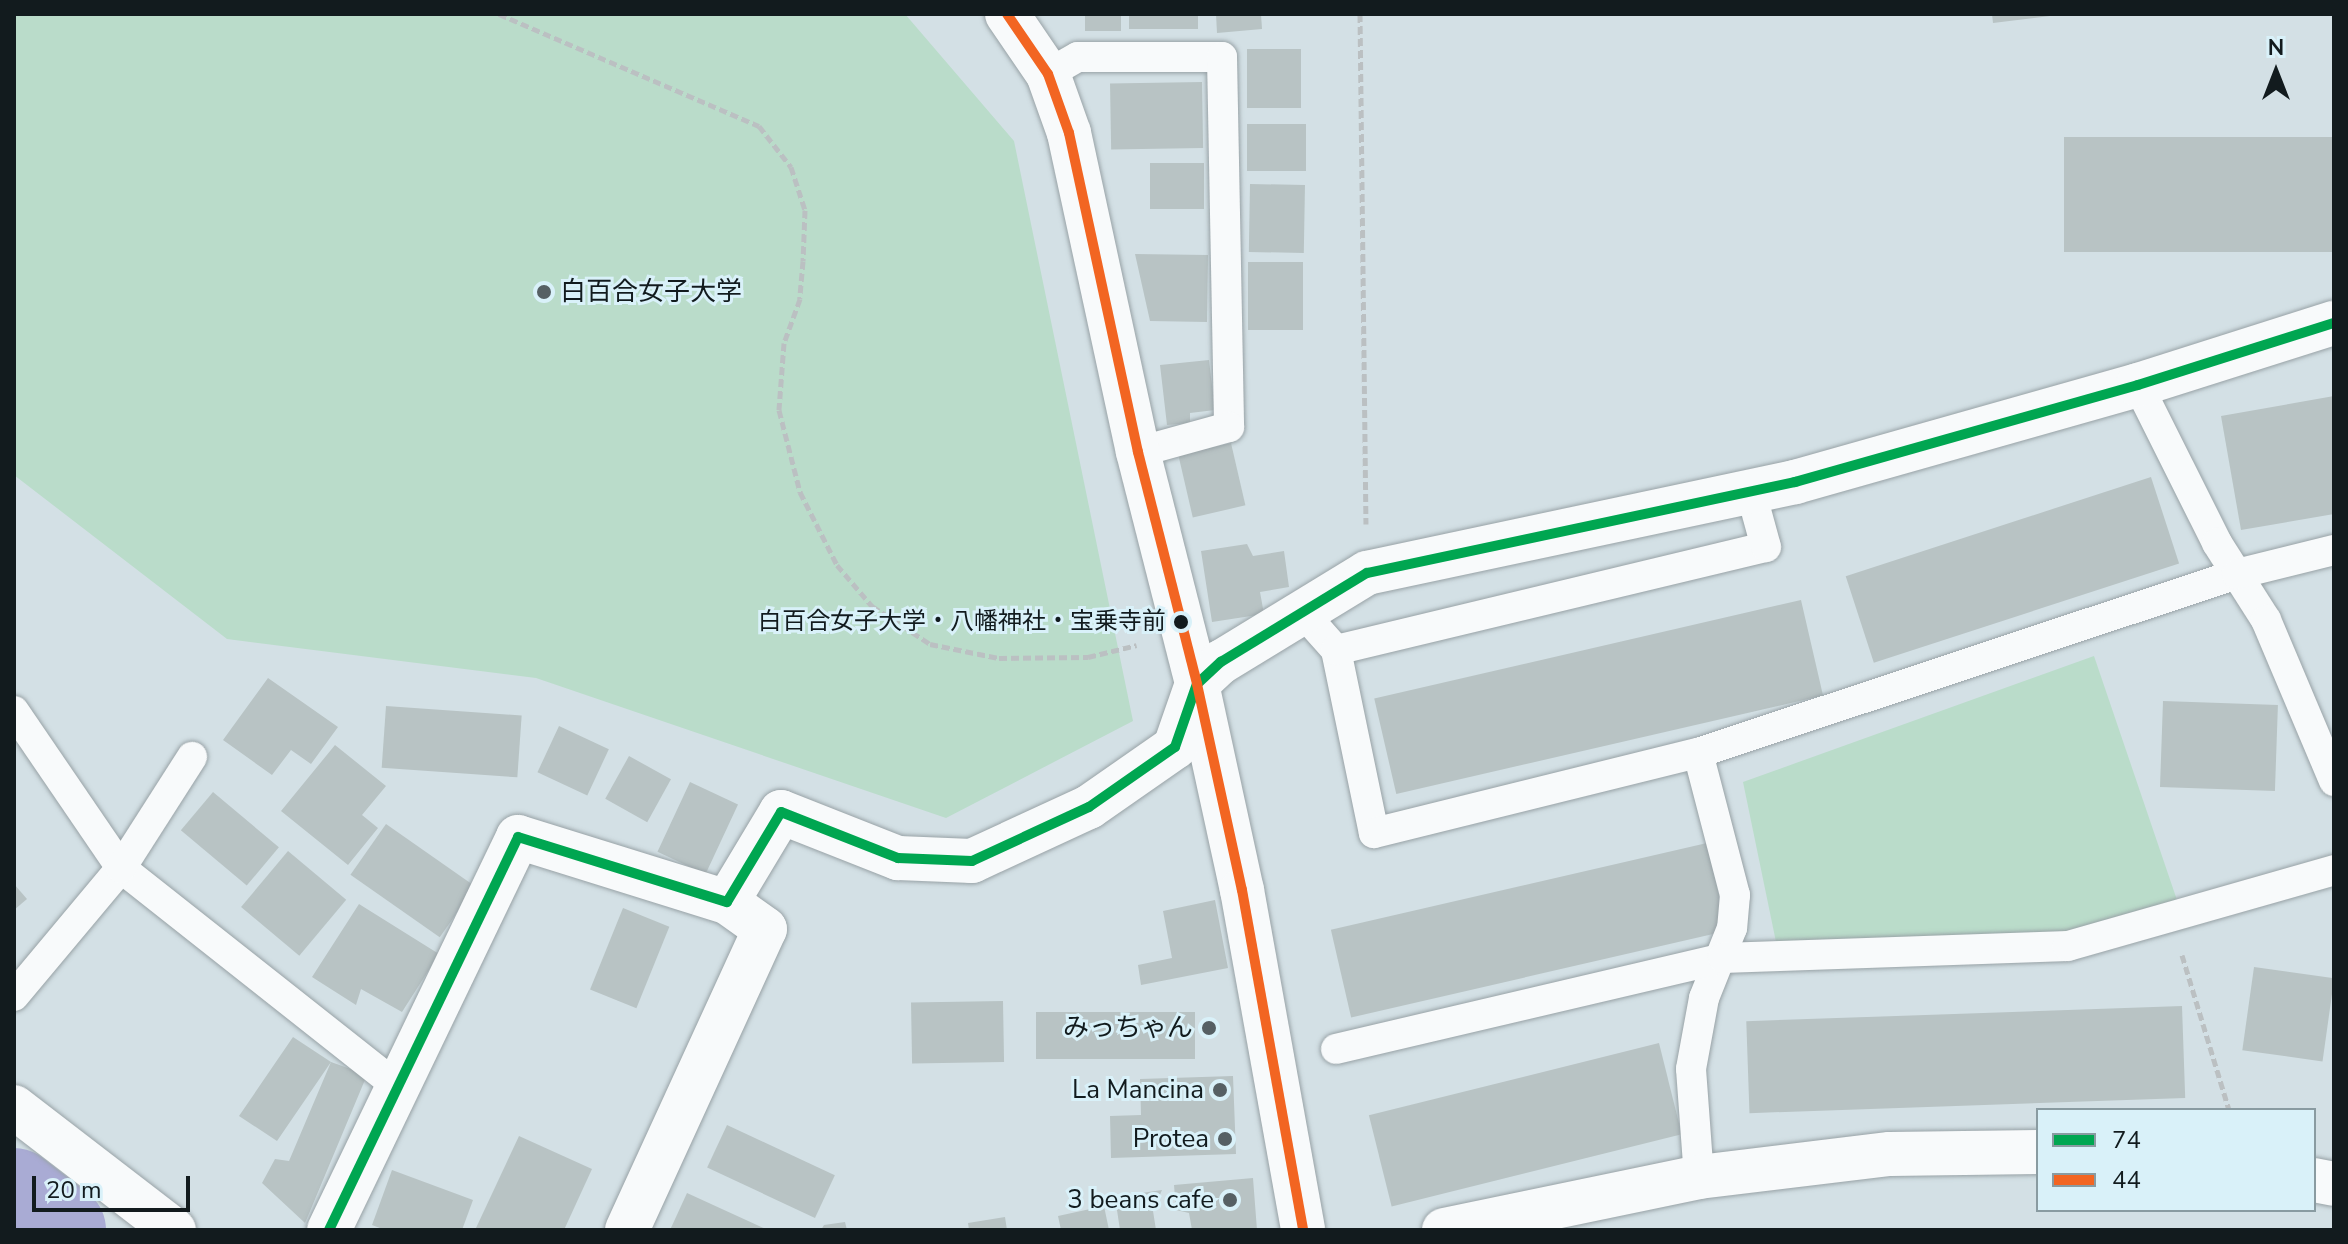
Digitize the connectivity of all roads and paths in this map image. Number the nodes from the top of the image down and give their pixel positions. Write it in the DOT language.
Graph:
graph roads {
  1 [pos="499,14"];
  2 [pos="1007,14"];
  3 [pos="1360,14"];
  4 [pos="1048,74"];
  5 [pos="2334,323"];
  6 [pos="2138,385"];
  7 [pos="1138,452"];
  8 [pos="1751,492"];
  9 [pos="2334,550"];
  10 [pos="1367,573"];
  11 [pos="2237,574"];
  12 [pos="1304,614"];
  13 [pos="1185,633"];
  14 [pos="1336,650"];
  15 [pos="1197,684"];
  16 [pos="14,711"];
  17 [pos="1698,753"];
  18 [pos="192,757"];
  19 [pos="2334,781"];
  20 [pos="121,868"];
  21 [pos="2334,870"];
  22 [pos="727,902"];
  23 [pos="2170,916"];
  24 [pos="1723,958"];
  25 [pos="14,996"];
  26 [pos="1336,1049"];
  27 [pos="397,1086"];
  28 [pos="14,1107"];
  29 [pos="2228,1108"];
  30 [pos="2036,1152"];
  31 [pos="1699,1177"];
  32 [pos="174,1230"];
  33 [pos="329,1230"];
  34 [pos="627,1230"];
  35 [pos="1303,1230"];
  36 [pos="1444,1230"];
  1 -- 13 [label="path"];
  2 -- 4 [label="street"];
  3 -- 10 [label="path"];
  4 -- 7 [label="street"];
  4 -- 7 [label="lane"];
  5 -- 6 [label="street"];
  6 -- 8 [label="street"];
  6 -- 11 [label="lane"];
  7 -- 13 [label="street"];
  8 -- 10 [label="street"];
  8 -- 14 [label="lane"];
  9 -- 11 [label="lane"];
  10 -- 12 [label="street"];
  11 -- 17 [label="lane"];
  11 -- 19 [label="lane"];
  12 -- 14 [label="lane"];
  12 -- 15 [label="street"];
  13 -- 15 [label="street"];
  14 -- 17 [label="lane"];
  15 -- 22 [label="street"];
  15 -- 35 [label="street"];
  16 -- 20 [label="lane"];
  17 -- 24 [label="lane"];
  18 -- 20 [label="lane"];
  20 -- 25 [label="lane"];
  20 -- 27 [label="lane"];
  21 -- 23 [label="lane"];
  22 -- 27 [label="street"];
  22 -- 34 [label="street"];
  23 -- 24 [label="lane"];
  23 -- 29 [label="path"];
  24 -- 26 [label="lane"];
  24 -- 31 [label="lane"];
  27 -- 33 [label="street"];
  28 -- 32 [label="street"];
  30 -- 31 [label="street"];
  31 -- 36 [label="street"];
}
